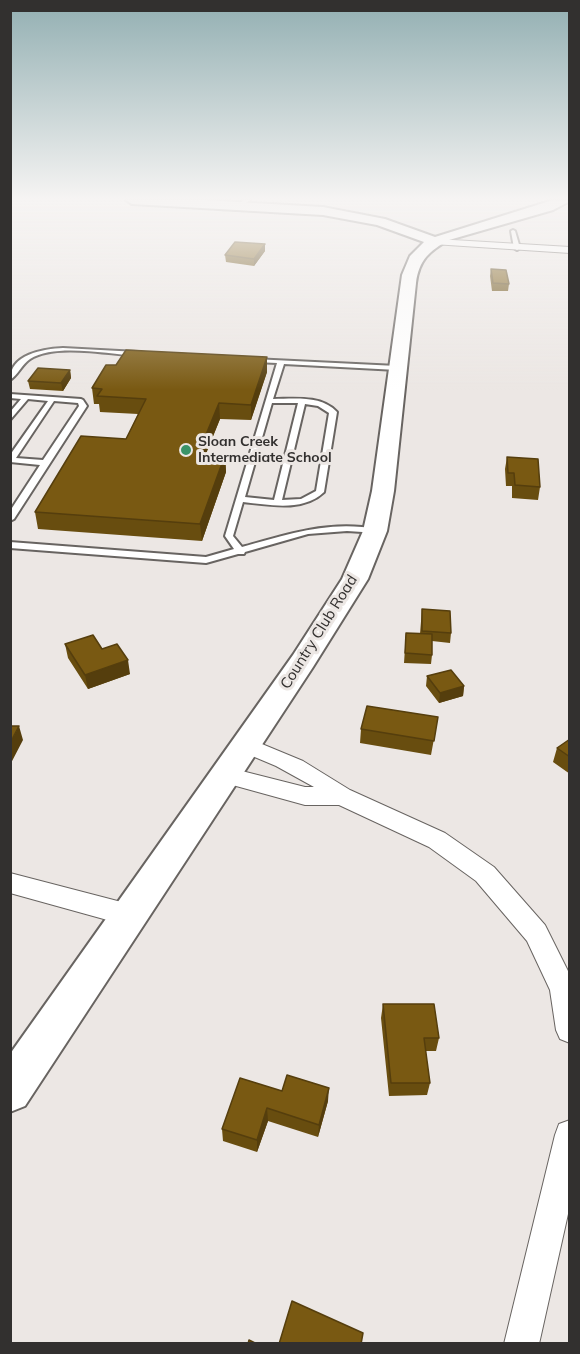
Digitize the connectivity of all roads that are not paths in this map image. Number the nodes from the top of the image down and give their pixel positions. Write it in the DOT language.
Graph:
graph roads {
  1 [pos="414,263"];
  2 [pos="141,354"];
  3 [pos="246,360"];
  4 [pos="281,362"];
  5 [pos="397,368"];
  6 [pos="10,378"];
  7 [pos="10,396"];
  8 [pos="26,397"];
  9 [pos="53,398"];
  10 [pos="269,401"];
  11 [pos="302,403"];
  12 [pos="10,418"];
  13 [pos="11,460"];
  14 [pos="45,462"];
  15 [pos="240,499"];
  16 [pos="278,501"];
  17 [pos="10,519"];
  18 [pos="375,531"];
  19 [pos="10,545"];
  20 [pos="242,552"];
  21 [pos="245,746"];
  22 [pos="226,774"];
  23 [pos="342,796"];
  24 [pos="10,883"];
  25 [pos="129,915"];
  26 [pos="570,1030"];
  27 [pos="10,1091"];
  28 [pos="570,1135"];
  29 [pos="521,1344"];
  1 -- 5 [label="main road, Country Club Road"];
  2 -- 6 [label="lane"];
  3 -- 4 [label="lane"];
  4 -- 5 [label="lane"];
  4 -- 10 [label="lane"];
  5 -- 18 [label="main road, Country Club Road"];
  7 -- 8 [label="lane"];
  8 -- 9 [label="lane"];
  8 -- 12 [label="lane"];
  9 -- 13 [label="lane"];
  9 -- 14 [label="lane"];
  10 -- 11 [label="lane"];
  10 -- 15 [label="lane"];
  11 -- 16 [label="lane"];
  11 -- 16 [label="lane"];
  13 -- 14 [label="lane"];
  14 -- 17 [label="lane"];
  15 -- 16 [label="lane"];
  15 -- 20 [label="lane"];
  18 -- 20 [label="lane"];
  18 -- 21 [label="main road, Country Club Road"];
  19 -- 20 [label="lane"];
  21 -- 22 [label="main road, Country Club Road"];
  21 -- 23 [label="street"];
  22 -- 23 [label="street"];
  22 -- 25 [label="main road, Country Club Road"];
  23 -- 26 [label="street"];
  24 -- 25 [label="street"];
  25 -- 27 [label="main road, Country Club Road"];
  28 -- 29 [label="street"];
}
